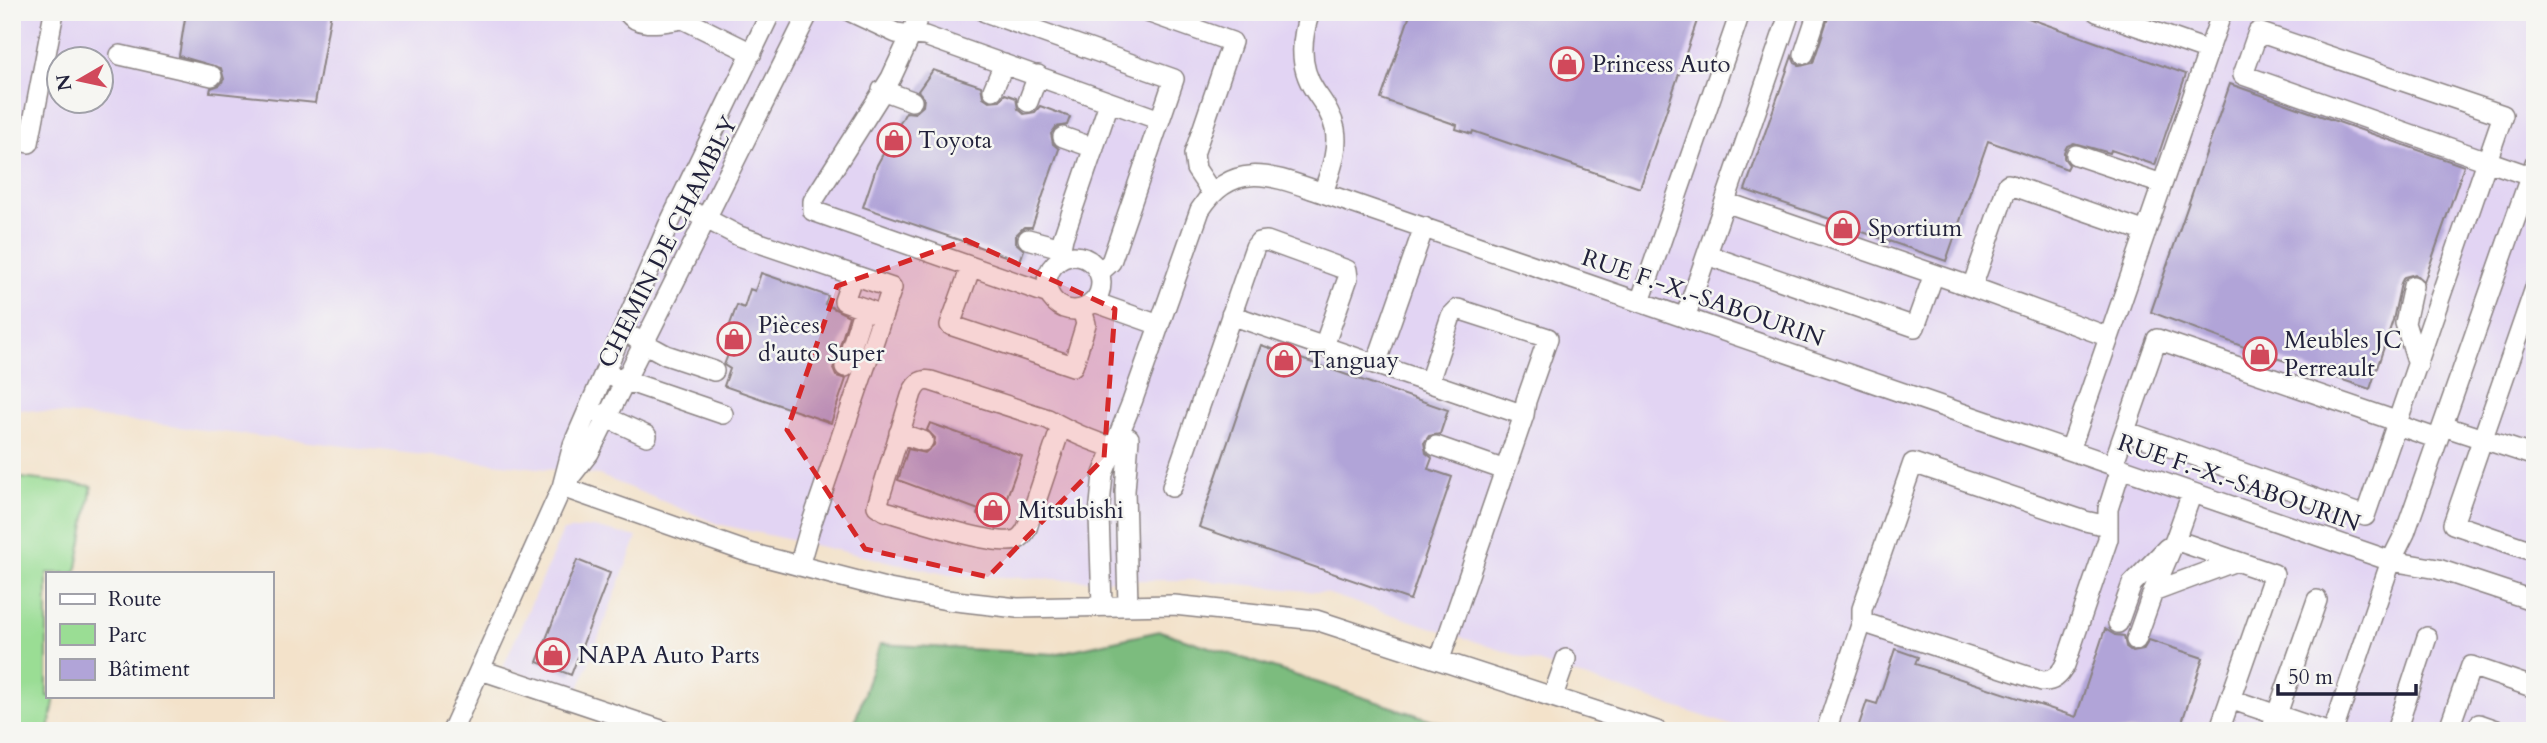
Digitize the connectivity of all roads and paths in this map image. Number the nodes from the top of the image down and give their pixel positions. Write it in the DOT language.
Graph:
graph roads {
  1 [pos="54,12"];
  2 [pos="626,12"];
  3 [pos="771,12"];
  4 [pos="809,12"];
  5 [pos="851,12"];
  6 [pos="920,12"];
  7 [pos="985,12"];
  8 [pos="1310,12"];
  9 [pos="1738,12"];
  10 [pos="1790,12"];
  11 [pos="1818,12"];
  12 [pos="2097,12"];
  13 [pos="2222,12"];
  14 [pos="1153,13"];
  15 [pos="680,14"];
  16 [pos="911,35"];
  17 [pos="2209,51"];
  18 [pos="751,53"];
  19 [pos="1804,54"];
  20 [pos="120,55"];
  21 [pos="1004,64"];
  22 [pos="1038,75"];
  23 [pos="212,76"];
  24 [pos="883,90"];
  25 [pos="993,90"];
  26 [pos="912,101"];
  27 [pos="1028,102"];
  28 [pos="1109,103"];
  29 [pos="1160,120"];
  30 [pos="1063,137"];
  31 [pos="12,140"];
  32 [pos="1094,148"];
  33 [pos="2076,155"];
  34 [pos="2487,161"];
  35 [pos="2533,168"];
  36 [pos="2162,184"];
  37 [pos="1323,193"];
  38 [pos="1213,194"];
  39 [pos="1725,202"];
  40 [pos="678,204"];
  41 [pos="706,220"];
  42 [pos="1424,227"];
  43 [pos="2146,232"];
  44 [pos="1028,239"];
  45 [pos="1063,253"];
  46 [pos="1707,255"];
  47 [pos="971,267"];
  48 [pos="1099,273"];
  49 [pos="1934,274"];
  50 [pos="853,275"];
  51 [pos="2413,286"];
  52 [pos="1972,287"];
  53 [pos="2535,288"];
  54 [pos="1049,294"];
  55 [pos="1640,303"];
  56 [pos="1088,306"];
  57 [pos="874,311"];
  58 [pos="1231,315"];
  59 [pos="1685,318"];
  60 [pos="1159,325"];
  61 [pos="622,331"];
  62 [pos="2109,337"];
  63 [pos="644,343"];
  64 [pos="1324,346"];
  65 [pos="1376,364"];
  66 [pos="2418,365"];
  67 [pos="845,367"];
  68 [pos="714,371"];
  69 [pos="605,372"];
  70 [pos="626,381"];
  71 [pos="1429,382"];
  72 [pos="589,409"];
  73 [pos="723,414"];
  74 [pos="1524,415"];
  75 [pos="606,419"];
  76 [pos="2398,424"];
  77 [pos="1061,427"];
  78 [pos="2125,431"];
  79 [pos="899,433"];
  80 [pos="2440,433"];
  81 [pos="647,436"];
  82 [pos="2482,439"];
  83 [pos="923,441"];
  84 [pos="1436,446"];
  85 [pos="1120,449"];
  86 [pos="2070,450"];
  87 [pos="2535,456"];
  88 [pos="2117,467"];
  89 [pos="1505,470"];
  90 [pos="562,487"];
  91 [pos="1172,487"];
  92 [pos="2192,493"];
  93 [pos="2108,526"];
  94 [pos="2175,540"];
  95 [pos="2535,552"];
  96 [pos="2236,561"];
  97 [pos="2391,561"];
  98 [pos="799,566"];
  99 [pos="2153,592"];
  100 [pos="2317,600"];
  101 [pos="2535,601"];
  102 [pos="1128,605"];
  103 [pos="1102,606"];
  104 [pos="1862,622"];
  105 [pos="2118,622"];
  106 [pos="2427,637"];
  107 [pos="2136,640"];
  108 [pos="1440,659"];
  109 [pos="1566,659"];
  110 [pos="481,670"];
  111 [pos="2535,688"];
  112 [pos="1553,696"];
  113 [pos="2230,699"];
  114 [pos="2274,723"];
  115 [pos="2451,723"];
  116 [pos="2478,727"];
  117 [pos="452,731"];
  118 [pos="664,731"];
  119 [pos="1657,731"];
  120 [pos="1826,731"];
  121 [pos="2219,731"];
  122 [pos="2324,731"];
  123 [pos="2333,731"];
  124 [pos="2396,731"];
  125 [pos="2499,731"];
  1 -- 31 [label="street"];
  2 -- 15 [label="street"];
  3 -- 18 [label="street, CHEMIN DE CHAMBLY"];
  4 -- 41 [label="street, CHEMIN DE CHAMBLY"];
  5 -- 16 [label="street"];
  6 -- 16 [label="street"];
  7 -- 29 [label="street"];
  8 -- 37 [label="street"];
  9 -- 55 [label="street"];
  10 -- 39 [label="street"];
  11 -- 19 [label="street"];
  12 -- 17 [label="street"];
  13 -- 17 [label="street"];
  14 -- 38 [label="street"];
  15 -- 18 [label="street"];
  16 -- 21 [label="street"];
  16 -- 24 [label="street"];
  17 -- 36 [label="street"];
  18 -- 40 [label="street, CHEMIN DE CHAMBLY"];
  20 -- 23 [label="street"];
  21 -- 22 [label="street"];
  21 -- 25 [label="street"];
  22 -- 27 [label="street"];
  22 -- 28 [label="street"];
  24 -- 26 [label="street"];
  24 -- 47 [label="street"];
  28 -- 29 [label="street"];
  28 -- 32 [label="street"];
  29 -- 48 [label="street"];
  30 -- 32 [label="street"];
  32 -- 45 [label="street"];
  33 -- 36 [label="street"];
  34 -- 34 [label="street"];
  34 -- 35 [label="street"];
  34 -- 66 [label="street"];
  35 -- 80 [label="street"];
  36 -- 43 [label="street"];
  37 -- 38 [label="street, RUE F.-X.-SABOURIN"];
  37 -- 42 [label="street, RUE F.-X.-SABOURIN"];
  38 -- 60 [label="street, RUE F.-X.-SABOURIN"];
  39 -- 46 [label="street"];
  39 -- 49 [label="street"];
  40 -- 41 [label="street"];
  40 -- 61 [label="street, CHEMIN DE CHAMBLY"];
  41 -- 50 [label="street"];
  41 -- 63 [label="street, CHEMIN DE CHAMBLY"];
  42 -- 55 [label="street, RUE F.-X.-SABOURIN"];
  42 -- 65 [label="street"];
  43 -- 52 [label="street"];
  43 -- 62 [label="street"];
  44 -- 45 [label="street"];
  45 -- 48 [label="street"];
  45 -- 54 [label="street"];
  46 -- 49 [label="street"];
  46 -- 59 [label="street"];
  47 -- 54 [label="street"];
  47 -- 56 [label="street"];
  48 -- 56 [label="street"];
  49 -- 52 [label="street"];
  50 -- 57 [label="street"];
  50 -- 57 [label="street"];
  51 -- 66 [label="street"];
  52 -- 62 [label="street"];
  53 -- 82 [label="street"];
  54 -- 56 [label="street"];
  55 -- 59 [label="street, RUE F.-X.-SABOURIN"];
  56 -- 60 [label="street"];
  57 -- 67 [label="street"];
  57 -- 98 [label="street"];
  58 -- 64 [label="street"];
  58 -- 64 [label="street"];
  58 -- 91 [label="street"];
  59 -- 86 [label="street, RUE F.-X.-SABOURIN"];
  60 -- 85 [label="street, RUE F.-X.-SABOURIN"];
  61 -- 63 [label="street"];
  61 -- 69 [label="street, CHEMIN DE CHAMBLY"];
  62 -- 86 [label="street"];
  63 -- 68 [label="street"];
  63 -- 70 [label="street, CHEMIN DE CHAMBLY"];
  64 -- 65 [label="street"];
  65 -- 71 [label="street"];
  66 -- 76 [label="street"];
  69 -- 70 [label="street"];
  69 -- 72 [label="street, CHEMIN DE CHAMBLY"];
  70 -- 73 [label="street"];
  70 -- 75 [label="street, CHEMIN DE CHAMBLY"];
  71 -- 74 [label="street"];
  71 -- 74 [label="street"];
  72 -- 75 [label="street"];
  72 -- 90 [label="street, CHEMIN DE CHAMBLY"];
  74 -- 89 [label="street"];
  75 -- 81 [label="street"];
  75 -- 90 [label="street, CHEMIN DE CHAMBLY"];
  76 -- 78 [label="street"];
  76 -- 78 [label="street"];
  76 -- 80 [label="street"];
  77 -- 79 [label="street"];
  77 -- 79 [label="street"];
  77 -- 85 [label="street"];
  78 -- 88 [label="street"];
  79 -- 83 [label="street"];
  80 -- 82 [label="street"];
  80 -- 97 [label="street"];
  82 -- 87 [label="street"];
  82 -- 95 [label="street"];
  84 -- 89 [label="street"];
  85 -- 102 [label="street, RUE F.-X.-SABOURIN"];
  85 -- 103 [label="street, RUE F.-X.-SABOURIN"];
  86 -- 88 [label="street, RUE F.-X.-SABOURIN"];
  88 -- 92 [label="street, RUE F.-X.-SABOURIN"];
  88 -- 93 [label="street"];
  89 -- 108 [label="street"];
  90 -- 98 [label="street"];
  90 -- 110 [label="street, CHEMIN DE CHAMBLY"];
  92 -- 94 [label="street"];
  92 -- 97 [label="street, RUE F.-X.-SABOURIN"];
  93 -- 104 [label="street"];
  93 -- 104 [label="street"];
  94 -- 96 [label="street"];
  94 -- 99 [label="street"];
  94 -- 105 [label="street"];
  96 -- 99 [label="street"];
  96 -- 113 [label="street"];
  97 -- 101 [label="street, RUE F.-X.-SABOURIN"];
  97 -- 123 [label="street"];
  98 -- 103 [label="street"];
  99 -- 107 [label="street"];
  100 -- 114 [label="street"];
  102 -- 103 [label="street"];
  102 -- 108 [label="street"];
  104 -- 120 [label="street"];
  106 -- 124 [label="street"];
  108 -- 112 [label="street"];
  109 -- 112 [label="street"];
  110 -- 117 [label="street, CHEMIN DE CHAMBLY"];
  110 -- 118 [label="street"];
  111 -- 115 [label="street"];
  112 -- 119 [label="street"];
  113 -- 114 [label="street"];
  113 -- 121 [label="street"];
  114 -- 122 [label="street"];
  115 -- 116 [label="street"];
  116 -- 125 [label="street"];
}
